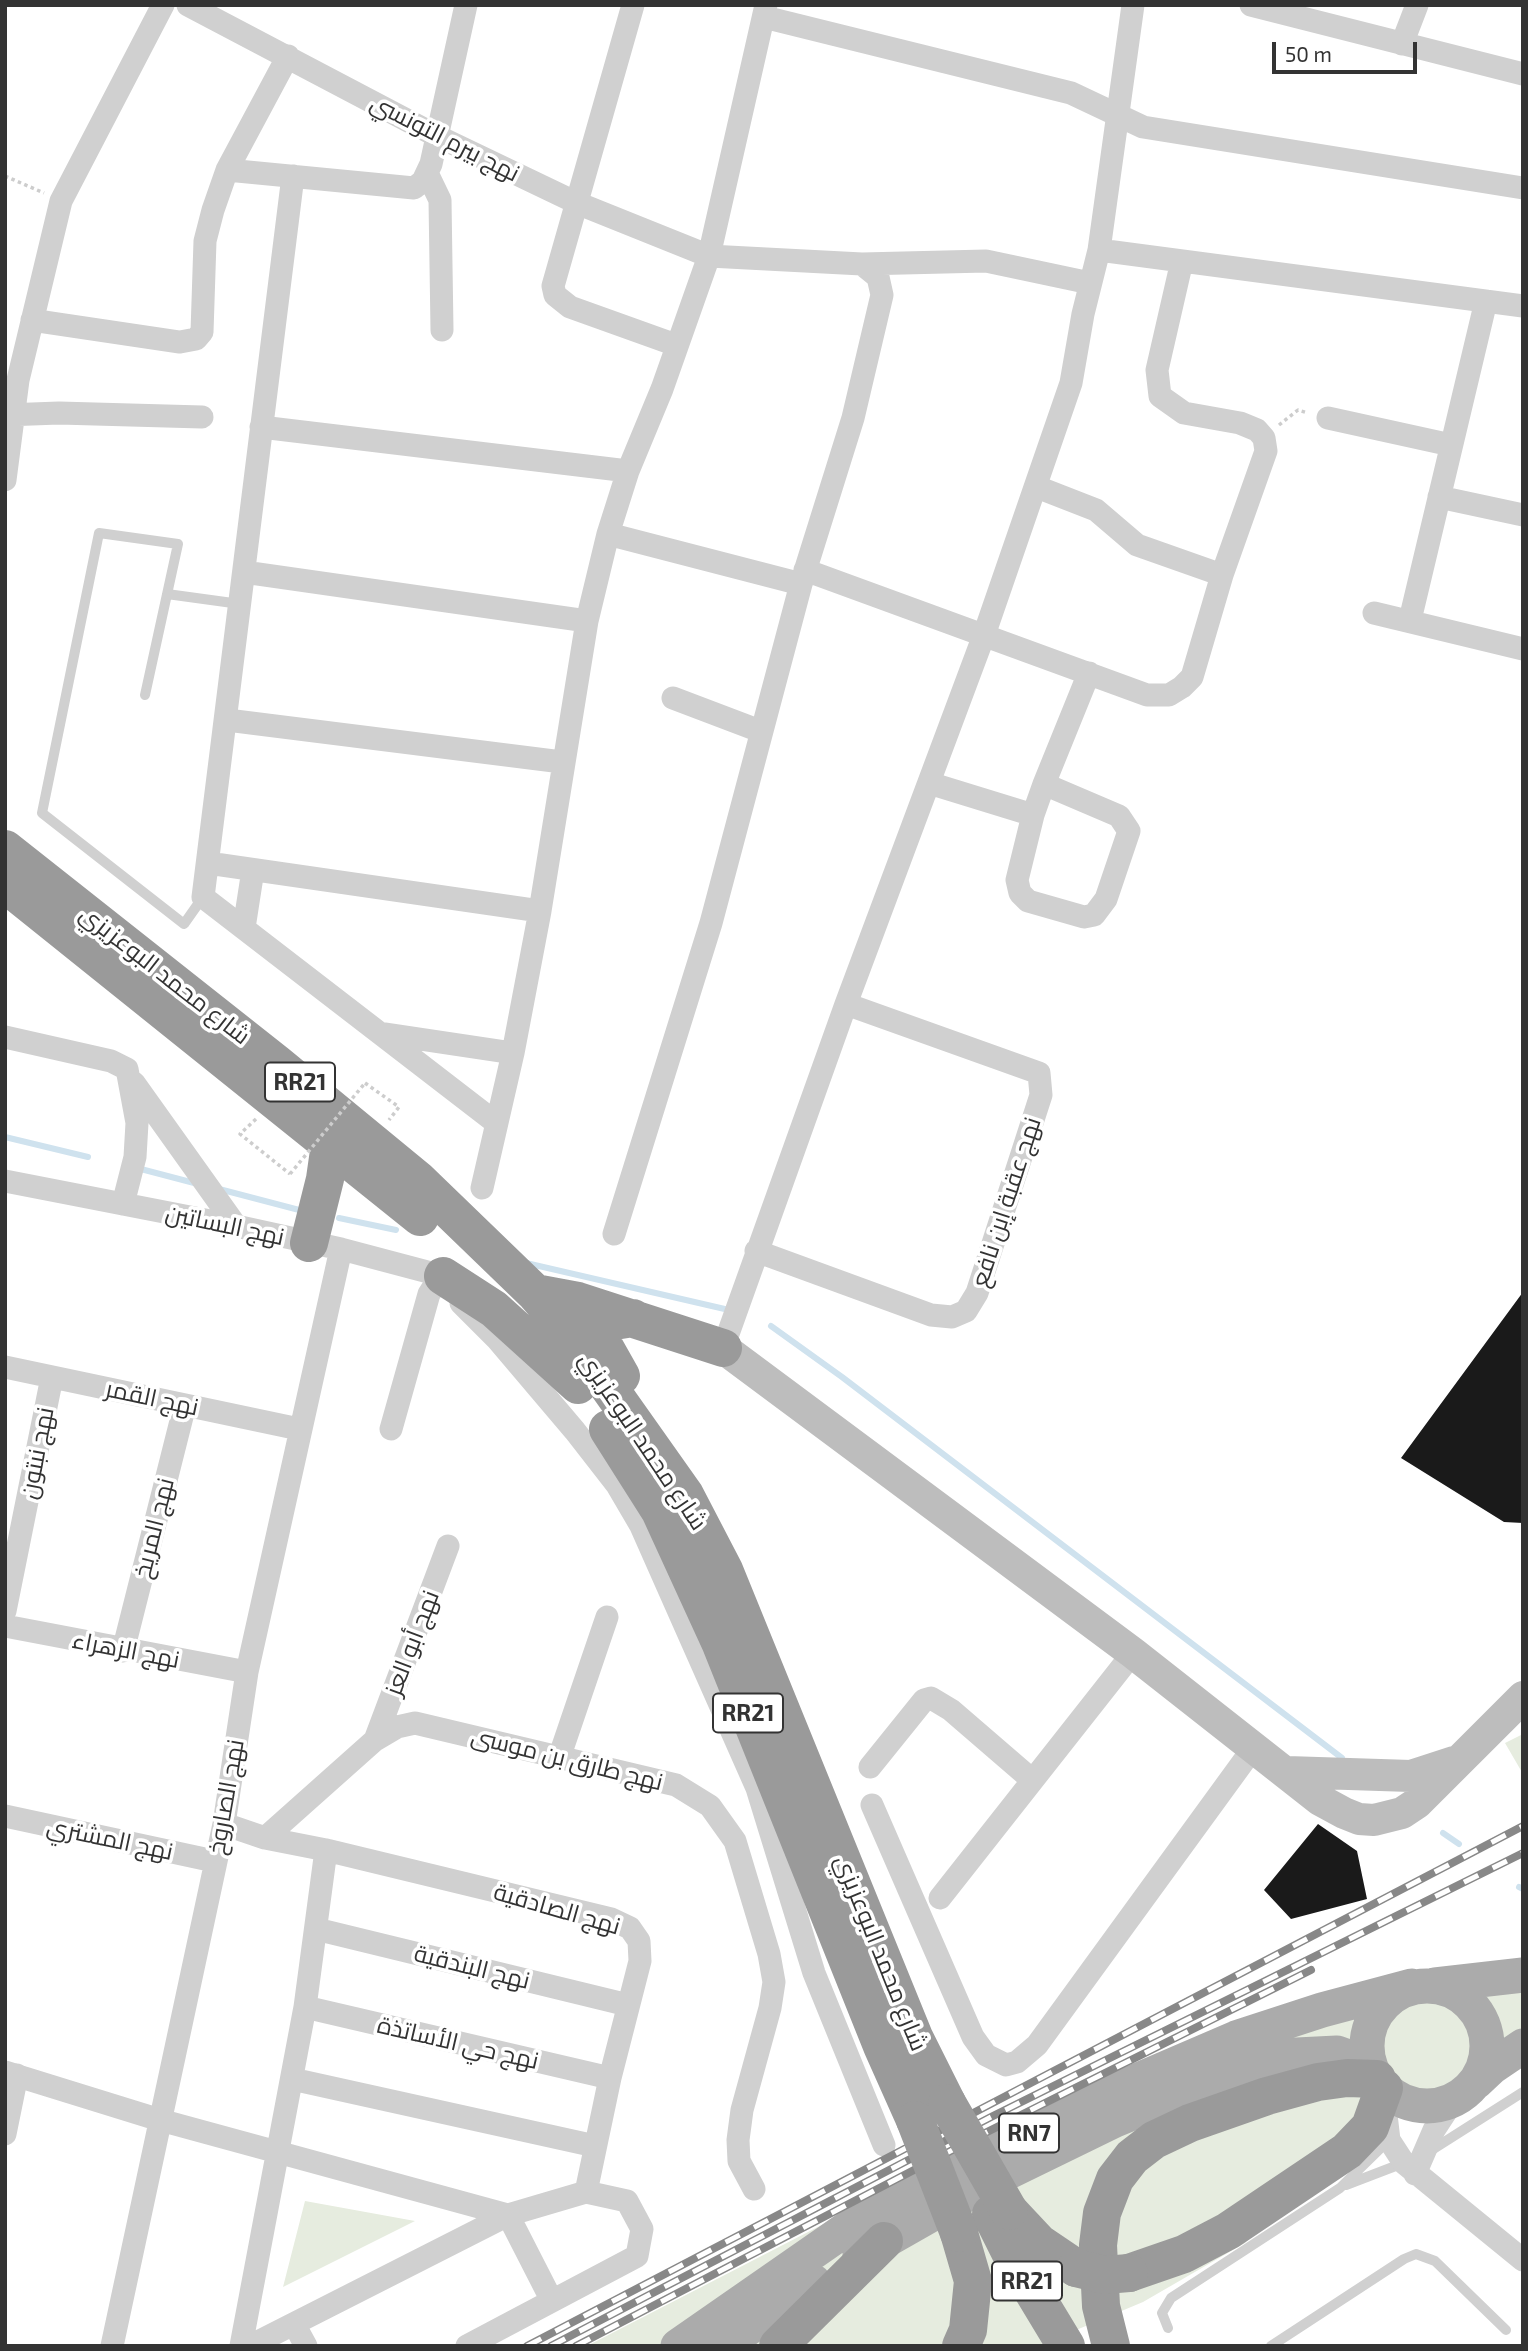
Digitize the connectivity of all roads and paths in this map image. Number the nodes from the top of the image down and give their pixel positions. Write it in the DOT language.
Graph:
graph roads {
  1 [pos="163,5"];
  2 [pos="188,5"];
  3 [pos="466,5"];
  4 [pos="633,5"];
  5 [pos="1133,5"];
  6 [pos="1251,5"];
  7 [pos="1417,5"];
  8 [pos="765,11"];
  9 [pos="1402,44"];
  10 [pos="288,57"];
  11 [pos="1523,74"];
  12 [pos="1118,116"];
  13 [pos="435,135"];
  14 [pos="227,170"];
  15 [pos="427,173"];
  16 [pos="5,176"];
  17 [pos="293,176"];
  18 [pos="1523,188"];
  19 [pos="61,201"];
  20 [pos="577,203"];
  21 [pos="1099,250"];
  22 [pos="709,256"];
  23 [pos="1182,261"];
  24 [pos="862,264"];
  25 [pos="1090,284"];
  26 [pos="1486,301"];
  27 [pos="1523,306"];
  28 [pos="33,320"];
  29 [pos="442,330"];
  30 [pos="676,345"];
  31 [pos="9,415"];
  32 [pos="202,417"];
  33 [pos="1328,418"];
  34 [pos="261,427"];
  35 [pos="1264,438"];
  36 [pos="1451,445"];
  37 [pos="628,471"];
  38 [pos="5,480"];
  39 [pos="1037,487"];
  40 [pos="1438,497"];
  41 [pos="1523,515"];
  42 [pos="608,534"];
  43 [pos="244,572"];
  44 [pos="1222,575"];
  45 [pos="803,577"];
  46 [pos="167,594"];
  47 [pos="240,604"];
  48 [pos="1374,613"];
  49 [pos="1409,620"];
  50 [pos="587,621"];
  51 [pos="984,635"];
  52 [pos="1523,649"];
  53 [pos="1089,673"];
  54 [pos="145,695"];
  55 [pos="673,698"];
  56 [pos="227,720"];
  57 [pos="760,731"];
  58 [pos="562,762"];
  59 [pos="929,783"];
  60 [pos="1044,784"];
  61 [pos="1033,815"];
  62 [pos="5,849"];
  63 [pos="208,863"];
  64 [pos="253,870"];
  65 [pos="5,884"];
  66 [pos="202,897"];
  67 [pos="540,911"];
  68 [pos="244,928"];
  69 [pos="846,1004"];
  70 [pos="383,1034"];
  71 [pos="5,1037"];
  72 [pos="513,1053"];
  73 [pos="130,1075"];
  74 [pos="387,1122"];
  75 [pos="495,1122"];
  76 [pos="250,1140"];
  77 [pos="330,1144"];
  78 [pos="5,1181"];
  79 [pos="482,1188"];
  80 [pos="123,1204"];
  81 [pos="236,1226"];
  82 [pos="614,1234"];
  83 [pos="325,1246"];
  84 [pos="756,1251"];
  85 [pos="437,1276"];
  86 [pos="535,1293"];
  87 [pos="634,1318"];
  88 [pos="723,1348"];
  89 [pos="5,1367"];
  90 [pos="52,1377"];
  91 [pos="578,1385"];
  92 [pos="185,1405"];
  93 [pos="299,1429"];
  94 [pos="391,1429"];
  95 [pos="685,1495"];
  96 [pos="448,1546"];
  97 [pos="5,1611"];
  98 [pos="607,1617"];
  99 [pos="5,1626"];
  100 [pos="123,1651"];
  101 [pos="1133,1653"];
  102 [pos="247,1672"];
  103 [pos="1523,1697"];
  104 [pos="375,1740"];
  105 [pos="1254,1748"];
  106 [pos="559,1758"];
  107 [pos="1462,1759"];
  108 [pos="870,1767"];
  109 [pos="1287,1772"];
  110 [pos="1031,1779"];
  111 [pos="872,1805"];
  112 [pos="5,1816"];
  113 [pos="224,1824"];
  114 [pos="265,1838"];
  115 [pos="326,1850"];
  116 [pos="214,1861"];
  117 [pos="940,1898"];
  118 [pos="316,1929"];
  119 [pos="1523,1975"];
  120 [pos="1424,1986"];
  121 [pos="628,2005"];
  122 [pos="305,2007"];
  123 [pos="1523,2046"];
  124 [pos="11,2073"];
  125 [pos="610,2078"];
  126 [pos="292,2079"];
  127 [pos="1380,2081"];
  128 [pos="1523,2092"];
  129 [pos="1463,2093"];
  130 [pos="931,2112"];
  131 [pos="160,2120"];
  132 [pos="5,2134"];
  133 [pos="1389,2140"];
  134 [pos="884,2145"];
  135 [pos="595,2146"];
  136 [pos="278,2152"];
  137 [pos="1413,2165"];
  138 [pos="1340,2188"];
  139 [pos="754,2189"];
  140 [pos="586,2192"];
  141 [pos="508,2215"];
  142 [pos="982,2221"];
  143 [pos="884,2241"];
  144 [pos="1523,2260"];
  145 [pos="552,2301"];
  146 [pos="294,2324"];
  147 [pos="1168,2328"];
  148 [pos="1506,2330"];
  149 [pos="112,2346"];
  150 [pos="241,2346"];
  151 [pos="250,2346"];
  152 [pos="306,2346"];
  153 [pos="467,2346"];
  154 [pos="678,2346"];
  155 [pos="723,2346"];
  156 [pos="778,2346"];
  157 [pos="961,2346"];
  158 [pos="1037,2346"];
  159 [pos="1066,2346"];
  160 [pos="1111,2346"];
  161 [pos="1271,2346"];
  1 -- 19 [label="street"];
  2 -- 10 [label="street, نهج بيرم التونسي"];
  3 -- 13 [label="street"];
  4 -- 20 [label="street"];
  5 -- 12 [label="street"];
  6 -- 9 [label="street"];
  7 -- 9 [label="street"];
  8 -- 12 [label="street"];
  8 -- 22 [label="street"];
  9 -- 11 [label="street"];
  10 -- 13 [label="street, نهج بيرم التونسي"];
  10 -- 14 [label="street"];
  12 -- 18 [label="street"];
  12 -- 21 [label="street"];
  13 -- 15 [label="street"];
  13 -- 20 [label="street, نهج بيرم التونسي"];
  14 -- 17 [label="street"];
  14 -- 28 [label="street"];
  15 -- 17 [label="street"];
  15 -- 29 [label="street"];
  16 -- 19 [label="path"];
  17 -- 34 [label="street"];
  19 -- 28 [label="street"];
  20 -- 22 [label="street, نهج بيرم التونسي"];
  20 -- 30 [label="street"];
  21 -- 23 [label="street"];
  21 -- 25 [label="street"];
  22 -- 24 [label="street, نهج بيرم التونسي"];
  22 -- 30 [label="street"];
  23 -- 26 [label="street"];
  23 -- 35 [label="street"];
  24 -- 25 [label="street, نهج بيرم التونسي"];
  24 -- 45 [label="street"];
  25 -- 39 [label="street"];
  26 -- 27 [label="street"];
  26 -- 36 [label="street"];
  28 -- 31 [label="street"];
  30 -- 37 [label="street"];
  31 -- 32 [label="street"];
  31 -- 38 [label="street"];
  33 -- 35 [label="path"];
  33 -- 36 [label="street"];
  34 -- 37 [label="street"];
  34 -- 43 [label="street"];
  35 -- 44 [label="street"];
  36 -- 40 [label="street"];
  37 -- 42 [label="street"];
  39 -- 44 [label="street"];
  39 -- 51 [label="street"];
  40 -- 41 [label="street"];
  40 -- 49 [label="street"];
  42 -- 45 [label="street"];
  42 -- 50 [label="street"];
  43 -- 47 [label="street"];
  43 -- 50 [label="street"];
  44 -- 53 [label="street"];
  45 -- 51 [label="street"];
  45 -- 57 [label="street"];
  46 -- 47 [label="lane"];
  46 -- 54 [label="lane"];
  46 -- 66 [label="lane"];
  47 -- 56 [label="street"];
  48 -- 49 [label="street"];
  49 -- 52 [label="street"];
  50 -- 58 [label="street"];
  51 -- 53 [label="street"];
  51 -- 59 [label="street"];
  53 -- 60 [label="street"];
  55 -- 57 [label="street"];
  56 -- 58 [label="street"];
  56 -- 63 [label="street"];
  57 -- 82 [label="street"];
  58 -- 67 [label="street"];
  59 -- 61 [label="street"];
  59 -- 69 [label="street"];
  60 -- 61 [label="street"];
  60 -- 61 [label="street"];
  62 -- 86 [label="highway, شارع محمد البوعزيزي / RR21"];
  63 -- 64 [label="street"];
  63 -- 66 [label="street"];
  64 -- 67 [label="street"];
  64 -- 68 [label="street"];
  65 -- 77 [label="highway, شارع محمد البوعزيزي / RR21"];
  66 -- 68 [label="street"];
  67 -- 72 [label="street"];
  68 -- 70 [label="street"];
  69 -- 84 [label="street"];
  69 -- 84 [label="street, نهج عقبة إبن نافع"];
  70 -- 72 [label="street"];
  70 -- 75 [label="street"];
  71 -- 73 [label="street"];
  72 -- 75 [label="street"];
  73 -- 80 [label="street"];
  73 -- 81 [label="street"];
  74 -- 76 [label="path, bridge"];
  75 -- 79 [label="street"];
  77 -- 83 [label="highway"];
  77 -- 91 [label="highway, شارع محمد البوعزيزي / RR21"];
  78 -- 80 [label="street, نهج البساتين"];
  80 -- 81 [label="street, نهج البساتين"];
  81 -- 83 [label="street, نهج البساتين"];
  83 -- 85 [label="street, نهج البساتين"];
  83 -- 93 [label="street, نهج الصاروخ"];
  84 -- 88 [label="street"];
  85 -- 91 [label="highway"];
  85 -- 94 [label="street"];
  85 -- 134 [label="street"];
  86 -- 87 [label="highway"];
  86 -- 95 [label="highway, شارع محمد البوعزيزي / RR21"];
  87 -- 88 [label="highway"];
  87 -- 95 [label="highway"];
  88 -- 101 [label="street"];
  89 -- 90 [label="street, نهج القمر"];
  90 -- 92 [label="street, نهج القمر"];
  90 -- 97 [label="street, نهج نبتون"];
  91 -- 130 [label="highway, شارع محمد البوعزيزي / RR21"];
  92 -- 93 [label="street, نهج القمر"];
  92 -- 100 [label="street, نهج المريخ"];
  93 -- 102 [label="street, نهج الصاروخ"];
  95 -- 130 [label="highway, شارع محمد البوعزيزي / RR21"];
  96 -- 104 [label="street, نهج أبو العز"];
  98 -- 106 [label="street"];
  99 -- 100 [label="street, نهج الزهراء"];
  100 -- 102 [label="street, نهج الزهراء"];
  101 -- 105 [label="street"];
  101 -- 110 [label="street"];
  102 -- 113 [label="street, نهج الصاروخ"];
  103 -- 107 [label="street"];
  104 -- 106 [label="street, نهج طارق بن موسى"];
  104 -- 114 [label="street, نهج طارق بن موسى"];
  105 -- 109 [label="street"];
  105 -- 111 [label="street"];
  106 -- 139 [label="street, نهج طارق بن موسى"];
  107 -- 109 [label="street"];
  107 -- 109 [label="street"];
  108 -- 110 [label="street"];
  110 -- 117 [label="street"];
  112 -- 116 [label="street, نهج المشتري"];
  113 -- 114 [label="street, نهج الصادقية"];
  113 -- 116 [label="street, نهج الصاروخ"];
  114 -- 115 [label="street, نهج الصادقية"];
  115 -- 118 [label="street"];
  115 -- 121 [label="street, نهج الصادقية"];
  116 -- 131 [label="street, نهج الصاروخ"];
  118 -- 121 [label="street, نهج البندقية"];
  118 -- 122 [label="street"];
  119 -- 120 [label="main road, RN7"];
  120 -- 127 [label="main road, RN7"];
  120 -- 129 [label="main road"];
  120 -- 154 [label="main road, RN7"];
  121 -- 125 [label="street, نهج الصادقية"];
  122 -- 125 [label="street, نهج حي الأساتذة"];
  122 -- 126 [label="street"];
  123 -- 129 [label="main road"];
  124 -- 131 [label="street"];
  124 -- 132 [label="street"];
  125 -- 135 [label="street, نهج الصادقية"];
  126 -- 135 [label="street"];
  126 -- 136 [label="street"];
  127 -- 129 [label="main road, RN7"];
  127 -- 133 [label="street"];
  127 -- 142 [label="highway, bridge"];
  127 -- 143 [label="main road, RN7"];
  127 -- 160 [label="highway"];
  128 -- 137 [label="lane"];
  129 -- 137 [label="street"];
  130 -- 142 [label="highway, bridge"];
  130 -- 142 [label="highway, bridge"];
  131 -- 136 [label="street"];
  131 -- 149 [label="street, نهج الصاروخ"];
  133 -- 137 [label="street"];
  133 -- 138 [label="lane"];
  135 -- 140 [label="street, نهج الصادقية"];
  136 -- 141 [label="street"];
  136 -- 150 [label="street"];
  137 -- 138 [label="lane"];
  137 -- 144 [label="street"];
  138 -- 147 [label="lane"];
  140 -- 141 [label="street"];
  140 -- 145 [label="street"];
  141 -- 145 [label="street"];
  141 -- 146 [label="street"];
  142 -- 157 [label="highway"];
  142 -- 158 [label="highway, RR21"];
  142 -- 159 [label="highway, RR21"];
  143 -- 155 [label="main road, RN7"];
  143 -- 156 [label="highway"];
  145 -- 153 [label="street"];
  146 -- 151 [label="street"];
  146 -- 152 [label="street"];
  148 -- 161 [label="lane"];
}
